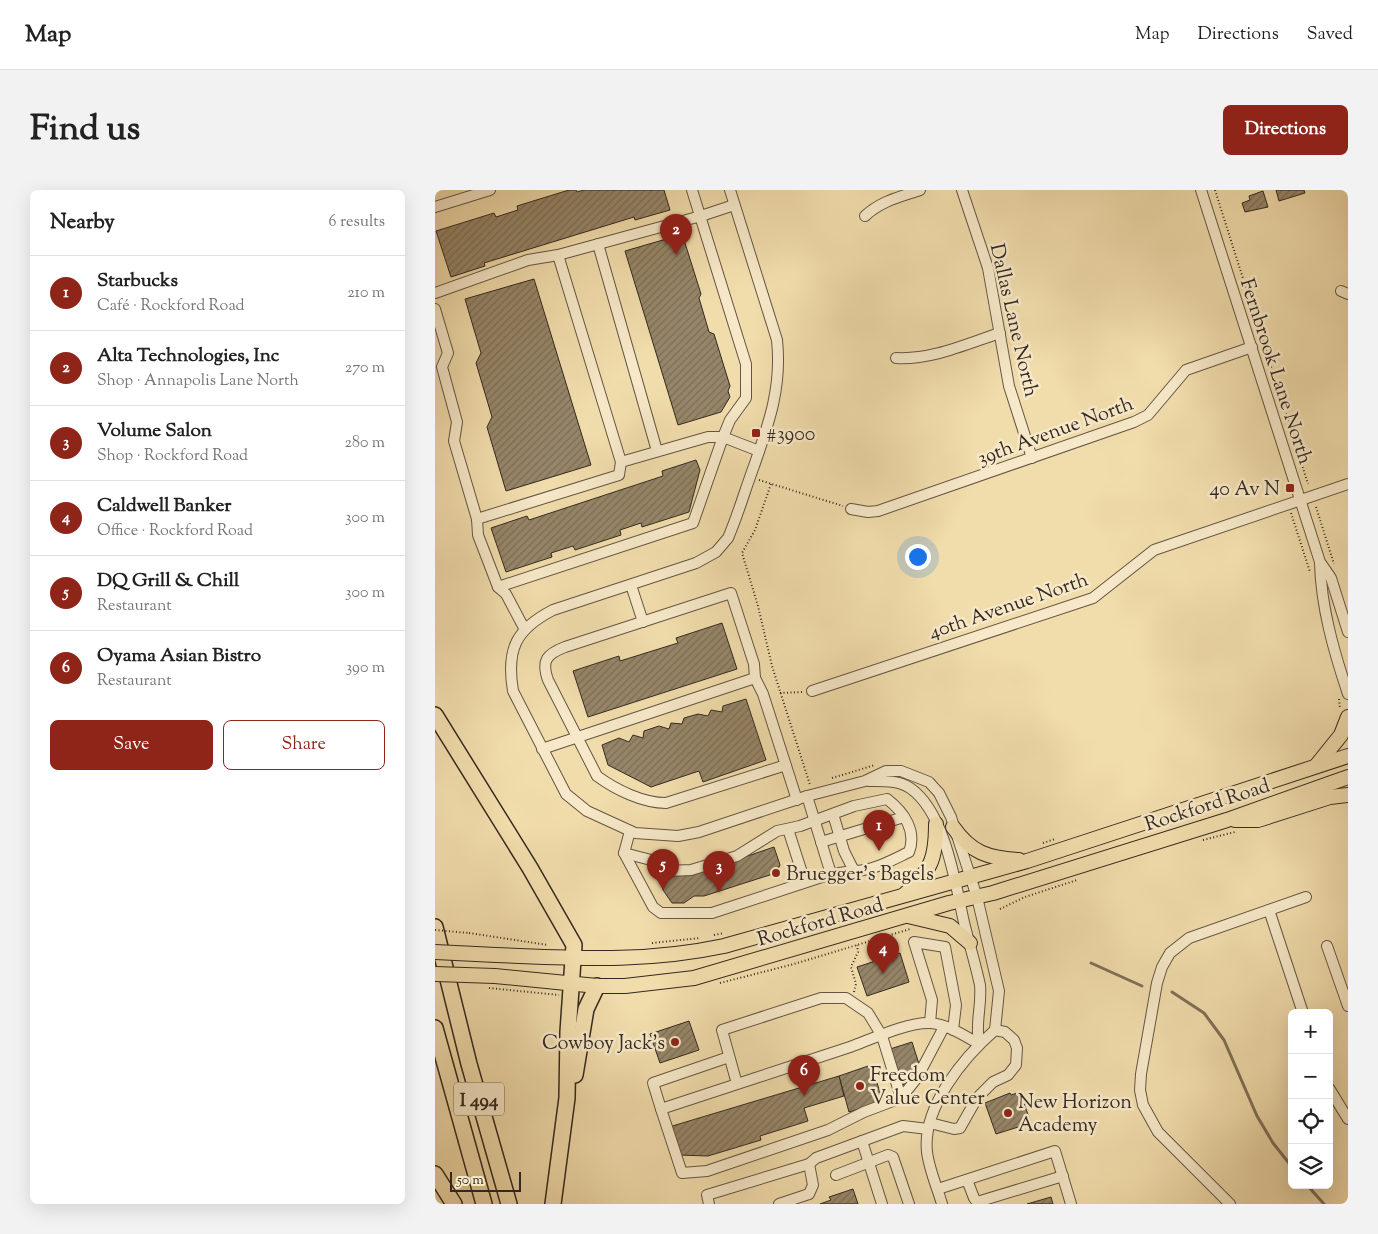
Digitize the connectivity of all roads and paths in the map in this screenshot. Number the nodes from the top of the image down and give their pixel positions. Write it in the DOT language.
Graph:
graph roads {
  1 [pos="490,190"];
  2 [pos="692,190"];
  3 [pos="730,190"];
  4 [pos="920,190"];
  5 [pos="963,190"];
  6 [pos="1201,190"];
  7 [pos="1215,190"];
  8 [pos="734,205"];
  9 [pos="435,206"];
  10 [pos="701,216"];
  11 [pos="865,216"];
  12 [pos="598,244"];
  13 [pos="558,255"];
  14 [pos="435,293"];
  15 [pos="435,309"];
  16 [pos="1000,333"];
  17 [pos="1252,347"];
  18 [pos="896,358"];
  19 [pos="723,437"];
  20 [pos="759,451"];
  21 [pos="657,452"];
  22 [pos="1033,458"];
  23 [pos="621,462"];
  24 [pos="750,477"];
  25 [pos="771,484"];
  26 [pos="1308,484"];
  27 [pos="1348,484"];
  28 [pos="1300,499"];
  29 [pos="1288,503"];
  30 [pos="1316,507"];
  31 [pos="851,509"];
  32 [pos="477,519"];
  33 [pos="1302,546"];
  34 [pos="1320,562"];
  35 [pos="1337,572"];
  36 [pos="631,585"];
  37 [pos="498,587"];
  38 [pos="643,622"];
  39 [pos="524,628"];
  40 [pos="1348,632"];
  41 [pos="755,678"];
  42 [pos="812,692"];
  43 [pos="780,693"];
  44 [pos="1348,694"];
  45 [pos="435,715"];
  46 [pos="1348,717"];
  47 [pos="576,736"];
  48 [pos="542,749"];
  49 [pos="1348,756"];
  50 [pos="786,765"];
  51 [pos="1315,767"];
  52 [pos="1348,777"];
  53 [pos="865,781"];
  54 [pos="804,794"];
  55 [pos="1348,795"];
  56 [pos="833,814"];
  57 [pos="904,817"];
  58 [pos="1227,820"];
  59 [pos="814,821"];
  60 [pos="937,824"];
  61 [pos="953,827"];
  62 [pos="788,829"];
  63 [pos="630,831"];
  64 [pos="1238,832"];
  65 [pos="839,836"];
  66 [pos="1059,838"];
  67 [pos="821,842"];
  68 [pos="1199,842"];
  69 [pos="1042,843"];
  70 [pos="625,853"];
  71 [pos="1027,861"];
  72 [pos="854,871"];
  73 [pos="831,874"];
  74 [pos="970,877"];
  75 [pos="1078,880"];
  76 [pos="955,881"];
  77 [pos="805,882"];
  78 [pos="901,897"];
  79 [pos="977,897"];
  80 [pos="1306,897"];
  81 [pos="960,900"];
  82 [pos="1000,908"];
  83 [pos="1269,910"];
  84 [pos="908,916"];
  85 [pos="435,928"];
  86 [pos="732,931"];
  87 [pos="970,943"];
  88 [pos="650,944"];
  89 [pos="857,944"];
  90 [pos="551,945"];
  91 [pos="1327,946"];
  92 [pos="435,952"];
  93 [pos="574,958"];
  94 [pos="435,974"];
  95 [pos="572,982"];
  96 [pos="597,986"];
  97 [pos="480,988"];
  98 [pos="557,995"];
  99 [pos="851,1001"];
  100 [pos="1348,1006"];
  101 [pos="1302,1009"];
  102 [pos="930,1023"];
  103 [pos="435,1028"];
  104 [pos="949,1029"];
  105 [pos="995,1030"];
  106 [pos="882,1036"];
  107 [pos="979,1044"];
  108 [pos="729,1057"];
  109 [pos="737,1084"];
  110 [pos="1333,1095"];
  111 [pos="567,1098"];
  112 [pos="901,1098"];
  113 [pos="661,1109"];
  114 [pos="1348,1120"];
  115 [pos="929,1126"];
  116 [pos="862,1141"];
  117 [pos="869,1163"];
  118 [pos="809,1164"];
  119 [pos="435,1174"];
  120 [pos="836,1175"];
  121 [pos="1063,1176"];
  122 [pos="967,1180"];
  123 [pos="937,1190"];
  124 [pos="455,1204"];
  125 [pos="484,1204"];
  126 [pos="509,1204"];
  127 [pos="553,1204"];
  128 [pos="709,1204"];
  129 [pos="779,1204"];
  130 [pos="882,1204"];
  131 [pos="909,1204"];
  132 [pos="942,1204"];
  133 [pos="1071,1204"];
  134 [pos="1230,1204"];
  1 -- 9 [label="street"];
  2 -- 10 [label="street"];
  3 -- 8 [label="street"];
  4 -- 11 [label="street"];
  5 -- 16 [label="street, Dallas Lane North"];
  6 -- 17 [label="street, Fernbrook Lane North"];
  7 -- 26 [label="path"];
  8 -- 10 [label="street"];
  8 -- 20 [label="street"];
  10 -- 12 [label="street"];
  10 -- 19 [label="street"];
  12 -- 13 [label="street"];
  12 -- 21 [label="street"];
  13 -- 14 [label="street"];
  13 -- 23 [label="street"];
  15 -- 32 [label="street"];
  16 -- 18 [label="street"];
  16 -- 22 [label="street, Dallas Lane North"];
  17 -- 22 [label="street, 39th Avenue North"];
  17 -- 28 [label="street, Fernbrook Lane North"];
  19 -- 20 [label="street"];
  19 -- 21 [label="street"];
  19 -- 37 [label="street"];
  20 -- 24 [label="street"];
  21 -- 23 [label="street"];
  22 -- 31 [label="street, 39th Avenue North"];
  23 -- 32 [label="street"];
  24 -- 25 [label="path"];
  24 -- 36 [label="street"];
  25 -- 31 [label="path"];
  25 -- 43 [label="path"];
  27 -- 28 [label="street, 40th Avenue North"];
  28 -- 29 [label="street, 40th Avenue North"];
  28 -- 34 [label="street, Fernbrook Lane North"];
  29 -- 33 [label="path"];
  29 -- 42 [label="street, 40th Avenue North"];
  30 -- 35 [label="path"];
  32 -- 37 [label="street"];
  34 -- 40 [label="street, Fernbrook Lane North"];
  34 -- 44 [label="street, Fernbrook Lane North"];
  36 -- 38 [label="street"];
  36 -- 39 [label="street"];
  37 -- 39 [label="street"];
  38 -- 41 [label="street"];
  38 -- 47 [label="street"];
  39 -- 48 [label="street"];
  41 -- 47 [label="street"];
  41 -- 50 [label="street"];
  42 -- 43 [label="path"];
  43 -- 54 [label="path"];
  45 -- 93 [label="highway"];
  46 -- 51 [label="main road"];
  47 -- 48 [label="street"];
  47 -- 50 [label="street"];
  48 -- 63 [label="street"];
  49 -- 51 [label="main road, Rockford Road"];
  50 -- 54 [label="street"];
  51 -- 71 [label="main road, Rockford Road"];
  52 -- 58 [label="main road, Rockford Road"];
  53 -- 54 [label="street"];
  53 -- 60 [label="street"];
  53 -- 61 [label="street"];
  54 -- 59 [label="street"];
  54 -- 63 [label="street"];
  55 -- 58 [label="main road"];
  56 -- 57 [label="street"];
  56 -- 59 [label="street"];
  56 -- 65 [label="street"];
  57 -- 65 [label="street"];
  57 -- 72 [label="street"];
  58 -- 79 [label="main road, Rockford Road"];
  59 -- 62 [label="street"];
  59 -- 67 [label="street"];
  60 -- 76 [label="street"];
  60 -- 78 [label="main road"];
  61 -- 71 [label="main road"];
  61 -- 74 [label="street"];
  62 -- 70 [label="street"];
  62 -- 77 [label="street"];
  63 -- 70 [label="street"];
  64 -- 68 [label="path"];
  65 -- 67 [label="street"];
  65 -- 72 [label="street"];
  66 -- 69 [label="path"];
  67 -- 73 [label="street"];
  70 -- 77 [label="street"];
  71 -- 74 [label="main road, Rockford Road"];
  72 -- 73 [label="street"];
  73 -- 77 [label="street"];
  74 -- 76 [label="main road, Rockford Road"];
  74 -- 79 [label="street"];
  75 -- 82 [label="path"];
  76 -- 78 [label="main road, Rockford Road"];
  76 -- 81 [label="street"];
  78 -- 93 [label="main road, Rockford Road"];
  79 -- 81 [label="main road, Rockford Road"];
  79 -- 105 [label="street"];
  80 -- 83 [label="street"];
  81 -- 84 [label="main road, Rockford Road"];
  81 -- 87 [label="street"];
  83 -- 101 [label="street"];
  83 -- 134 [label="street"];
  84 -- 87 [label="main road"];
  84 -- 96 [label="main road, Rockford Road"];
  85 -- 90 [label="path, bridge"];
  85 -- 126 [label="highway, I 494"];
  86 -- 88 [label="path"];
  87 -- 107 [label="street"];
  89 -- 99 [label="path"];
  91 -- 100 [label="street"];
  92 -- 93 [label="main road, Rockford Road, bridge"];
  93 -- 95 [label="highway"];
  94 -- 95 [label="main road, Rockford Road, bridge"];
  95 -- 96 [label="main road, Rockford Road"];
  95 -- 111 [label="highway"];
  96 -- 111 [label="highway"];
  97 -- 98 [label="path"];
  99 -- 106 [label="street"];
  99 -- 108 [label="street"];
  102 -- 104 [label="street"];
  102 -- 104 [label="street"];
  102 -- 106 [label="street"];
  103 -- 125 [label="highway, I 494"];
  104 -- 107 [label="street"];
  104 -- 112 [label="street"];
  105 -- 107 [label="street"];
  105 -- 115 [label="street"];
  106 -- 109 [label="street"];
  106 -- 112 [label="street"];
  107 -- 115 [label="street"];
  108 -- 109 [label="street"];
  108 -- 113 [label="street"];
  109 -- 113 [label="street"];
  110 -- 114 [label="street"];
  111 -- 127 [label="highway"];
  112 -- 113 [label="street"];
  115 -- 116 [label="street"];
  115 -- 123 [label="street"];
  116 -- 117 [label="street"];
  116 -- 118 [label="street"];
  117 -- 120 [label="street"];
  117 -- 130 [label="street"];
  117 -- 131 [label="street"];
  118 -- 128 [label="street"];
  118 -- 129 [label="street"];
  119 -- 124 [label="highway"];
  121 -- 122 [label="street"];
  121 -- 122 [label="street"];
  121 -- 133 [label="street"];
  122 -- 123 [label="street"];
  123 -- 132 [label="street"];
}
